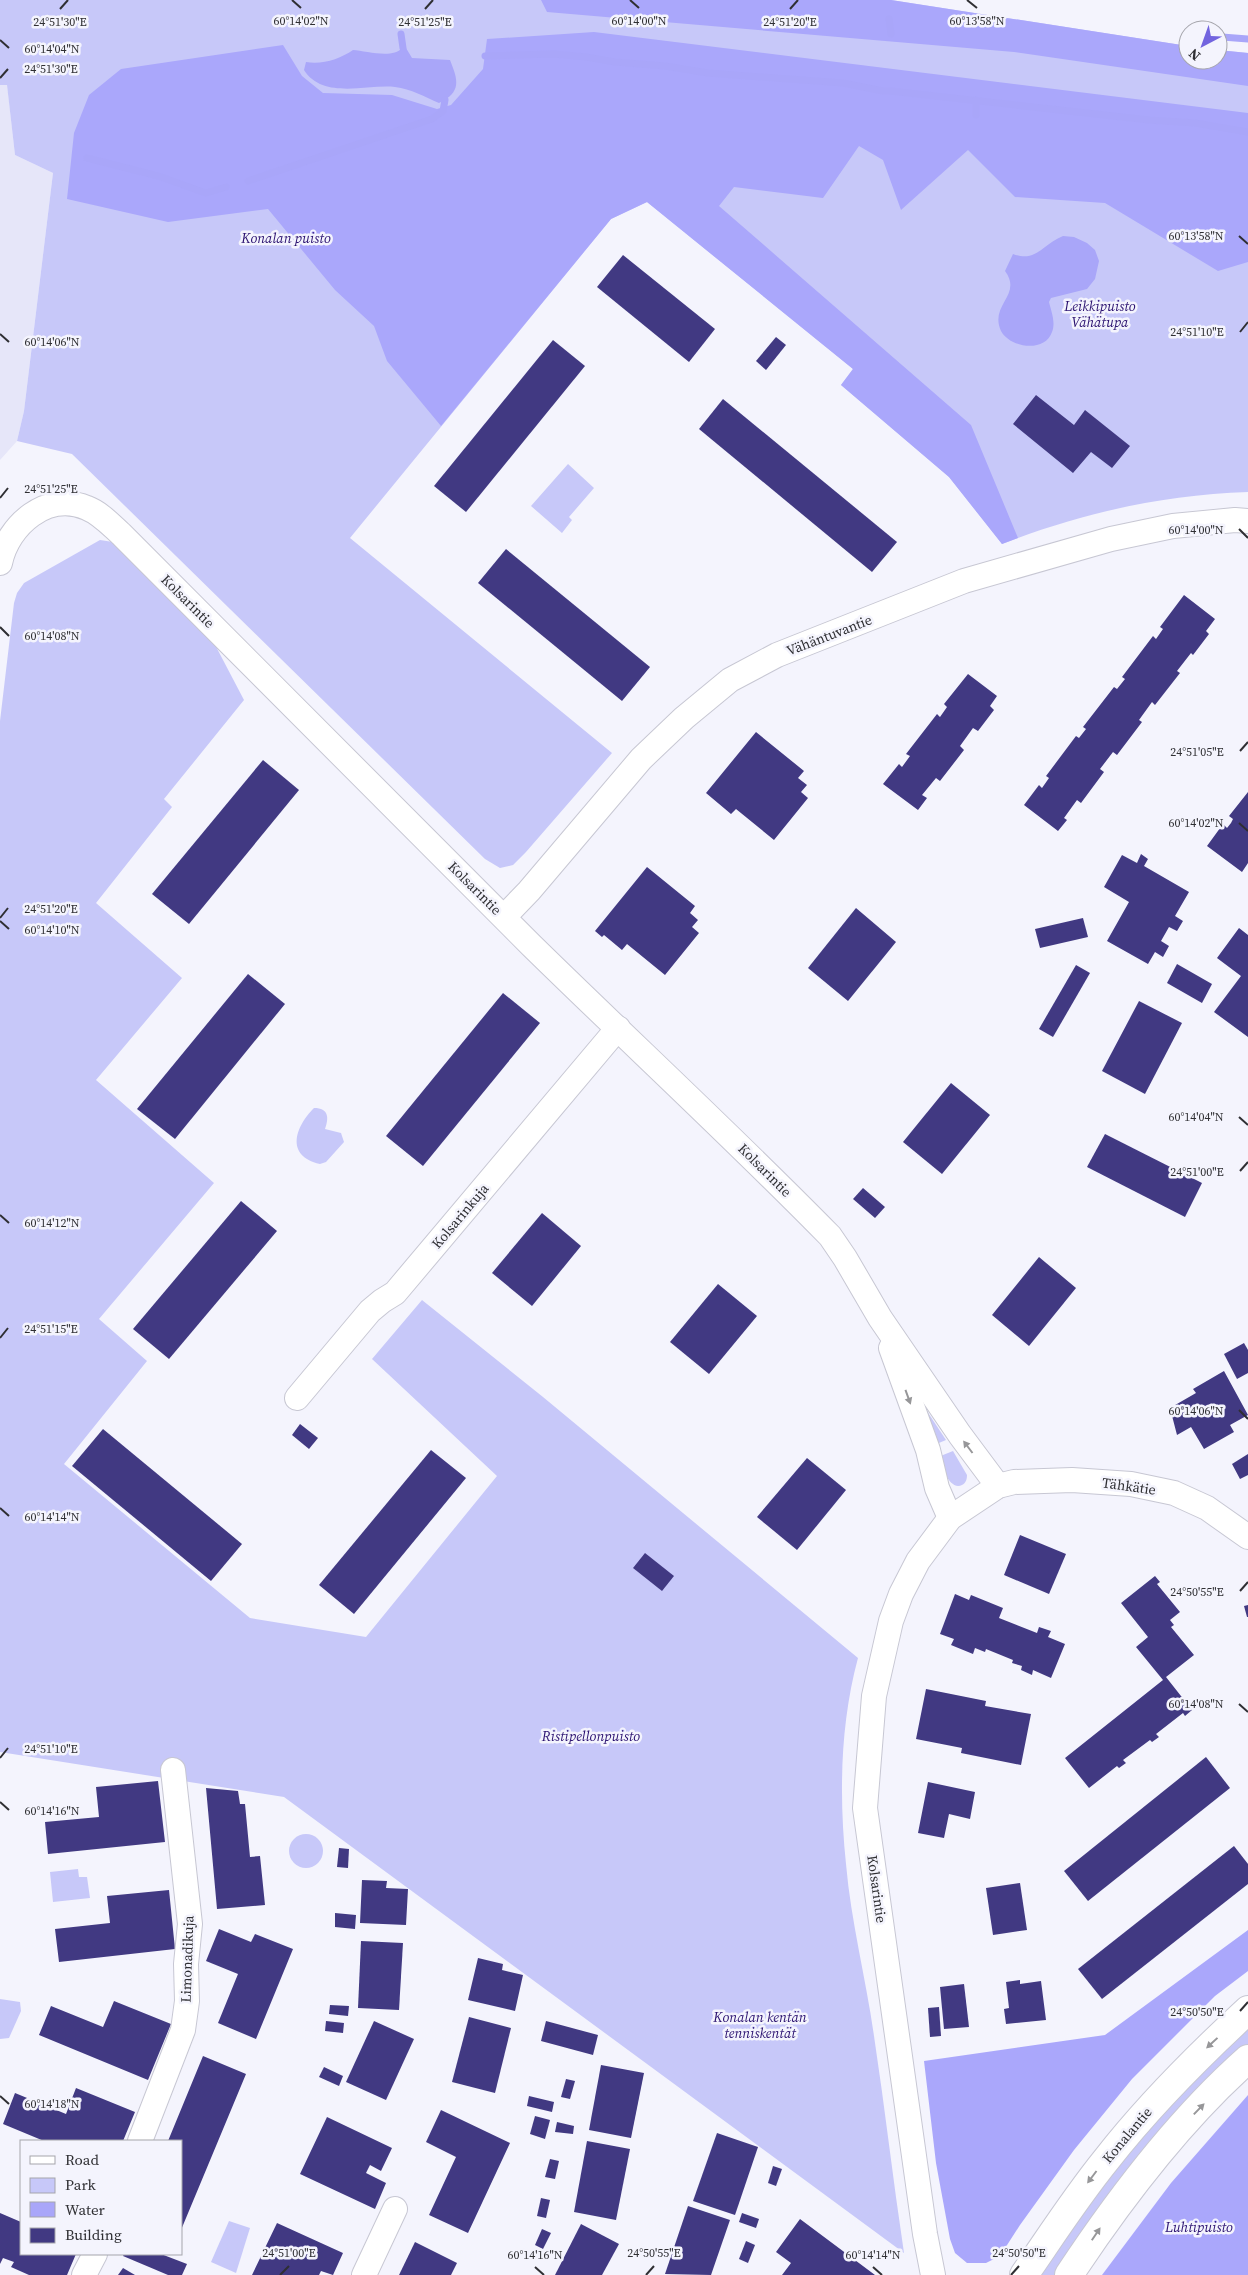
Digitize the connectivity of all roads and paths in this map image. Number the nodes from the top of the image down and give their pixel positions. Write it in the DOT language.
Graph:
graph roads {
  1 [pos="1248,521"];
  2 [pos="0,563"];
  3 [pos="504,917"];
  4 [pos="618,1028"];
  5 [pos="880,1318"];
  6 [pos="297,1398"];
  7 [pos="998,1486"];
  8 [pos="950,1518"];
  9 [pos="1248,1537"];
  10 [pos="173,1770"];
  11 [pos="1248,2010"];
  12 [pos="1248,2059"];
  13 [pos="140,2140"];
  14 [pos="396,2209"];
  15 [pos="94,2255"];
  16 [pos="84,2275"];
  17 [pos="364,2275"];
  18 [pos="933,2275"];
  19 [pos="1024,2275"];
  20 [pos="1069,2275"];
  1 -- 3 [label="street, Vähäntuvantie"];
  2 -- 3 [label="street, Kolsarintie"];
  3 -- 4 [label="street, Kolsarintie"];
  4 -- 5 [label="street, Kolsarintie"];
  4 -- 6 [label="street, Kolsarinkuja"];
  7 -- 5 [label="street, Kolsarintie, one-way"];
  5 -- 8 [label="street, Kolsarintie, one-way"];
  7 -- 8 [label="street, Kolsarintie"];
  7 -- 9 [label="street, Tähkätie"];
  8 -- 18 [label="street, Kolsarintie"];
  10 -- 13 [label="street, Limonadikuja"];
  11 -- 19 [label="main road, Konalantie, one-way"];
  20 -- 12 [label="main road, one-way"];
  14 -- 17 [label="street"];
  15 -- 16 [label="street"];
}
